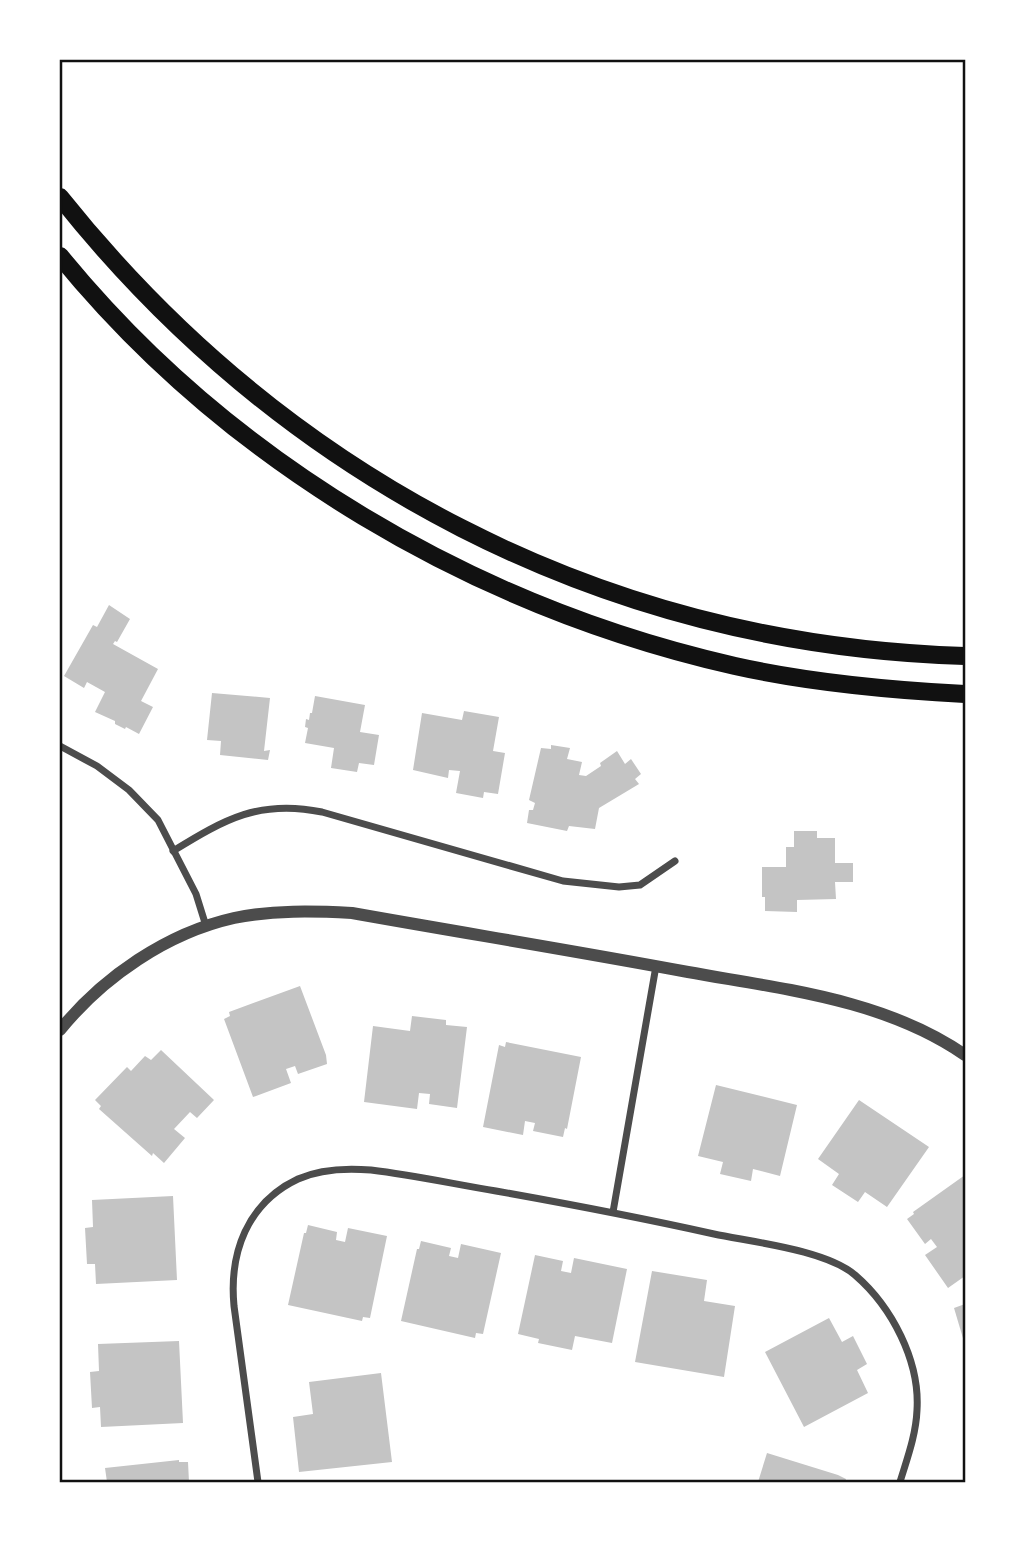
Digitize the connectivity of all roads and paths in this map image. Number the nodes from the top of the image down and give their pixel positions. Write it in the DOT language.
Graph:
graph roads {
  1 [pos="60,197"];
  2 [pos="60,257"];
  3 [pos="965,656"];
  4 [pos="965,694"];
  5 [pos="60,746"];
  6 [pos="173,851"];
  7 [pos="675,861"];
  8 [pos="206,926"];
  9 [pos="656,966"];
  10 [pos="60,1030"];
  11 [pos="965,1055"];
  12 [pos="613,1212"];
  13 [pos="258,1482"];
  14 [pos="900,1482"];
  1 -- 3 [label="main road"];
  2 -- 4 [label="main road"];
  5 -- 6 [label="street"];
  6 -- 7 [label="street"];
  6 -- 8 [label="street"];
  8 -- 9 [label="street"];
  8 -- 10 [label="street"];
  9 -- 11 [label="street"];
  9 -- 12 [label="street"];
  12 -- 13 [label="street"];
  12 -- 14 [label="street"];
}
